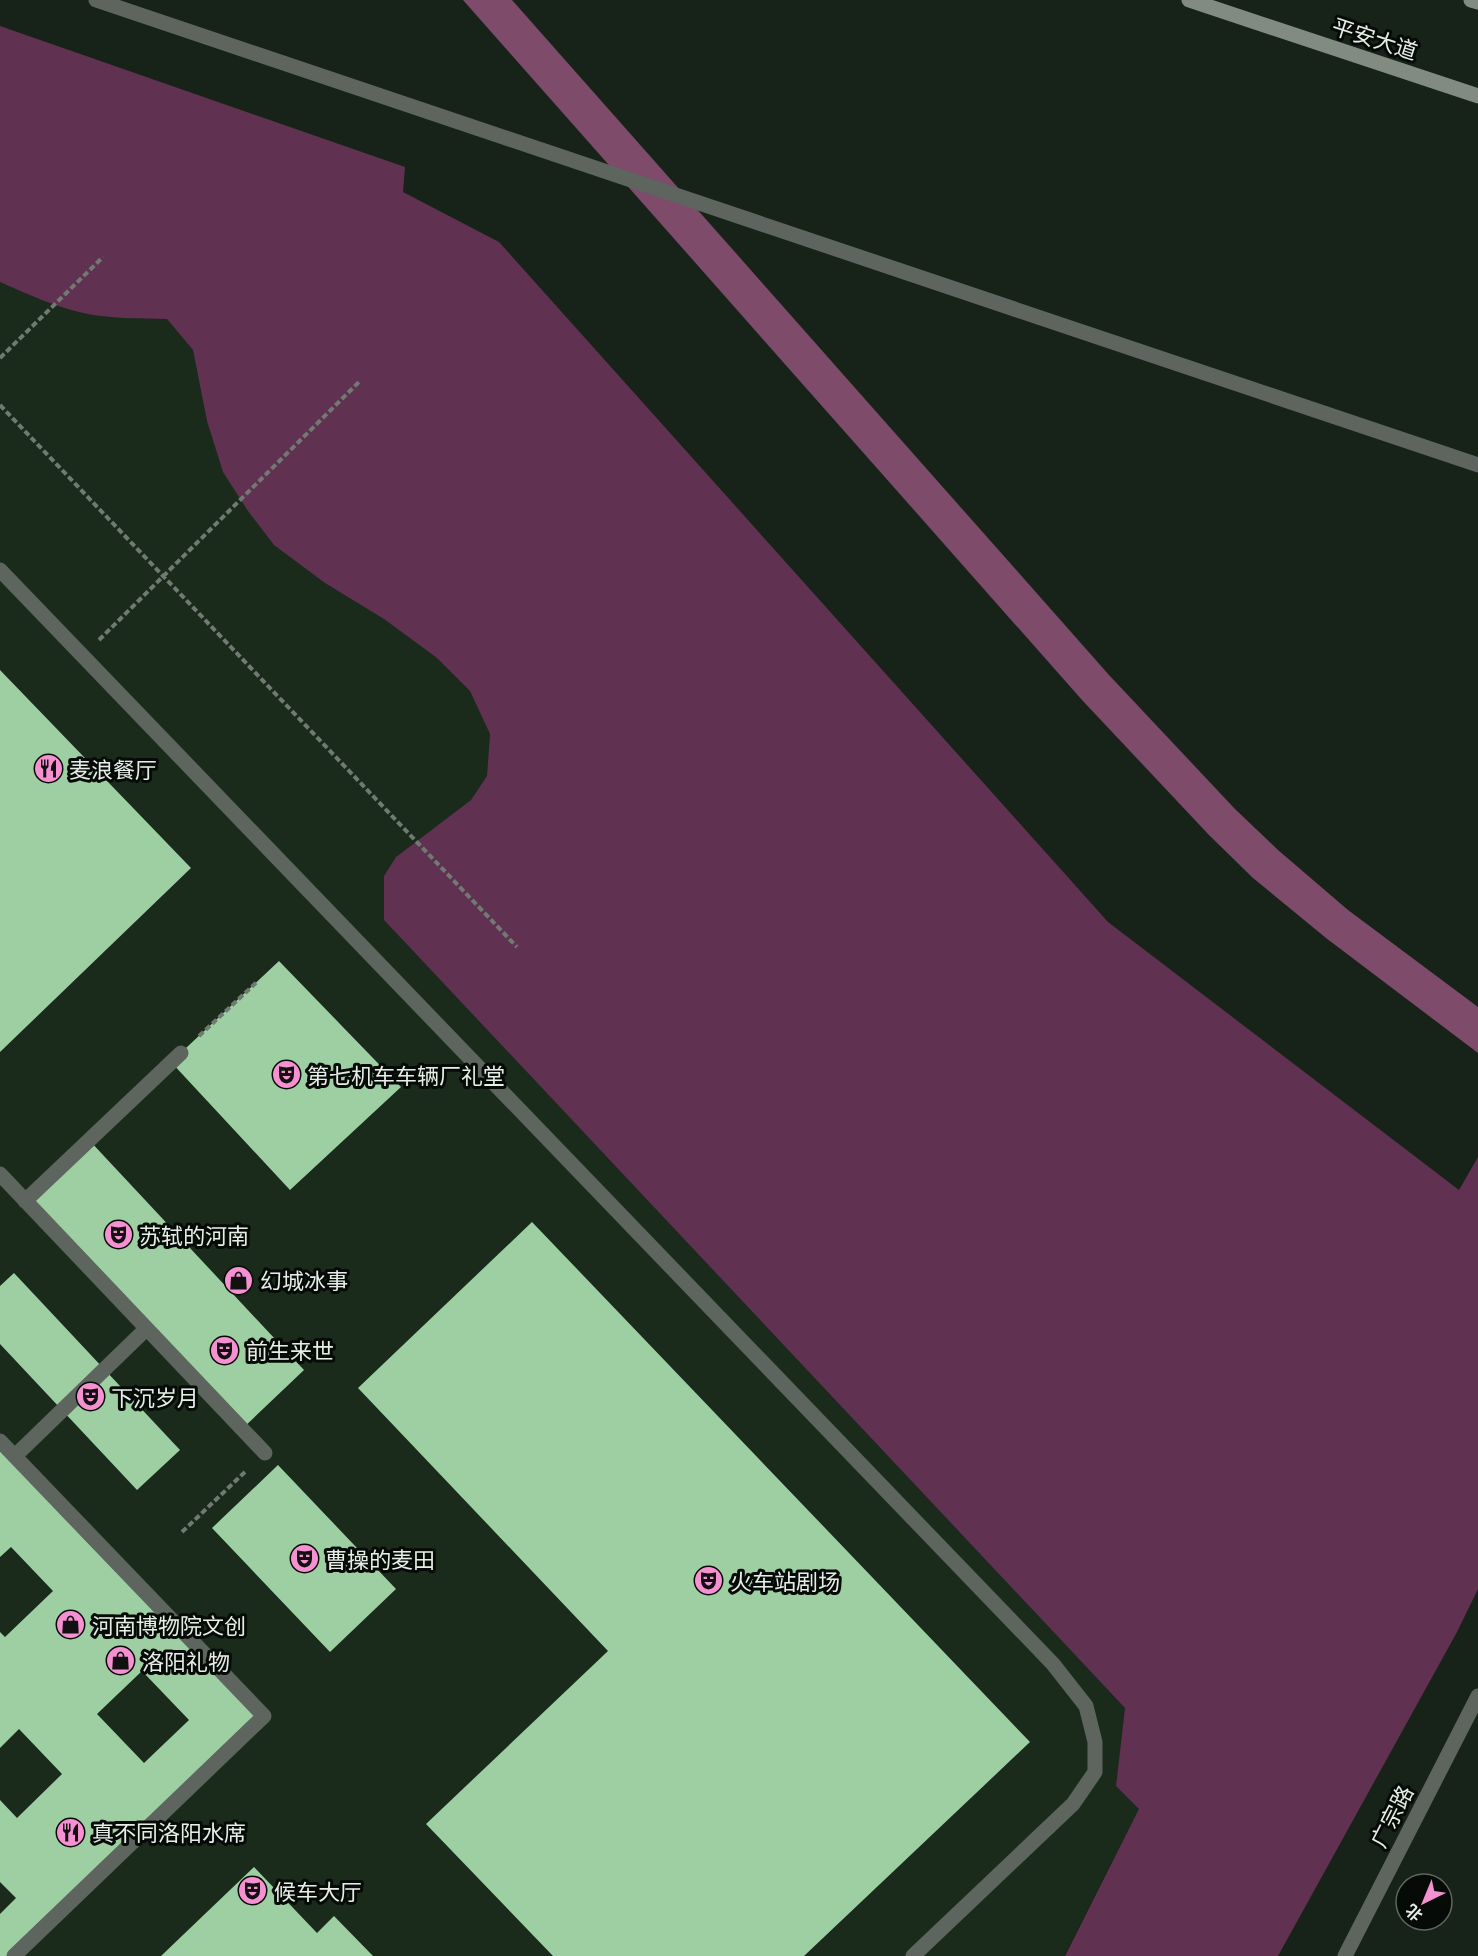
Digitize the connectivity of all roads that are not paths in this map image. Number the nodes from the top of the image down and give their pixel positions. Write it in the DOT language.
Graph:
graph roads {
  1 [pos="96,0"];
  2 [pos="1190,0"];
  3 [pos="1471,0"];
  4 [pos="1478,2"];
  5 [pos="1478,96"];
  6 [pos="1478,465"];
  7 [pos="0,570"];
  8 [pos="181,1053"];
  9 [pos="0,1174"];
  10 [pos="25,1201"];
  11 [pos="145,1330"];
  12 [pos="0,1441"];
  13 [pos="265,1453"];
  14 [pos="15,1456"];
  15 [pos="1478,1696"];
  16 [pos="14,1956"];
  17 [pos="913,1956"];
  18 [pos="1345,1956"];
  1 -- 6 [label="street"];
  2 -- 5 [label="main road, 平安大道"];
  3 -- 4 [label="main road"];
  7 -- 17 [label="street"];
  8 -- 10 [label="street"];
  9 -- 10 [label="street"];
  10 -- 13 [label="street"];
  11 -- 14 [label="street"];
  12 -- 14 [label="street"];
  14 -- 16 [label="street"];
  15 -- 18 [label="street, 广宗路"];
}
